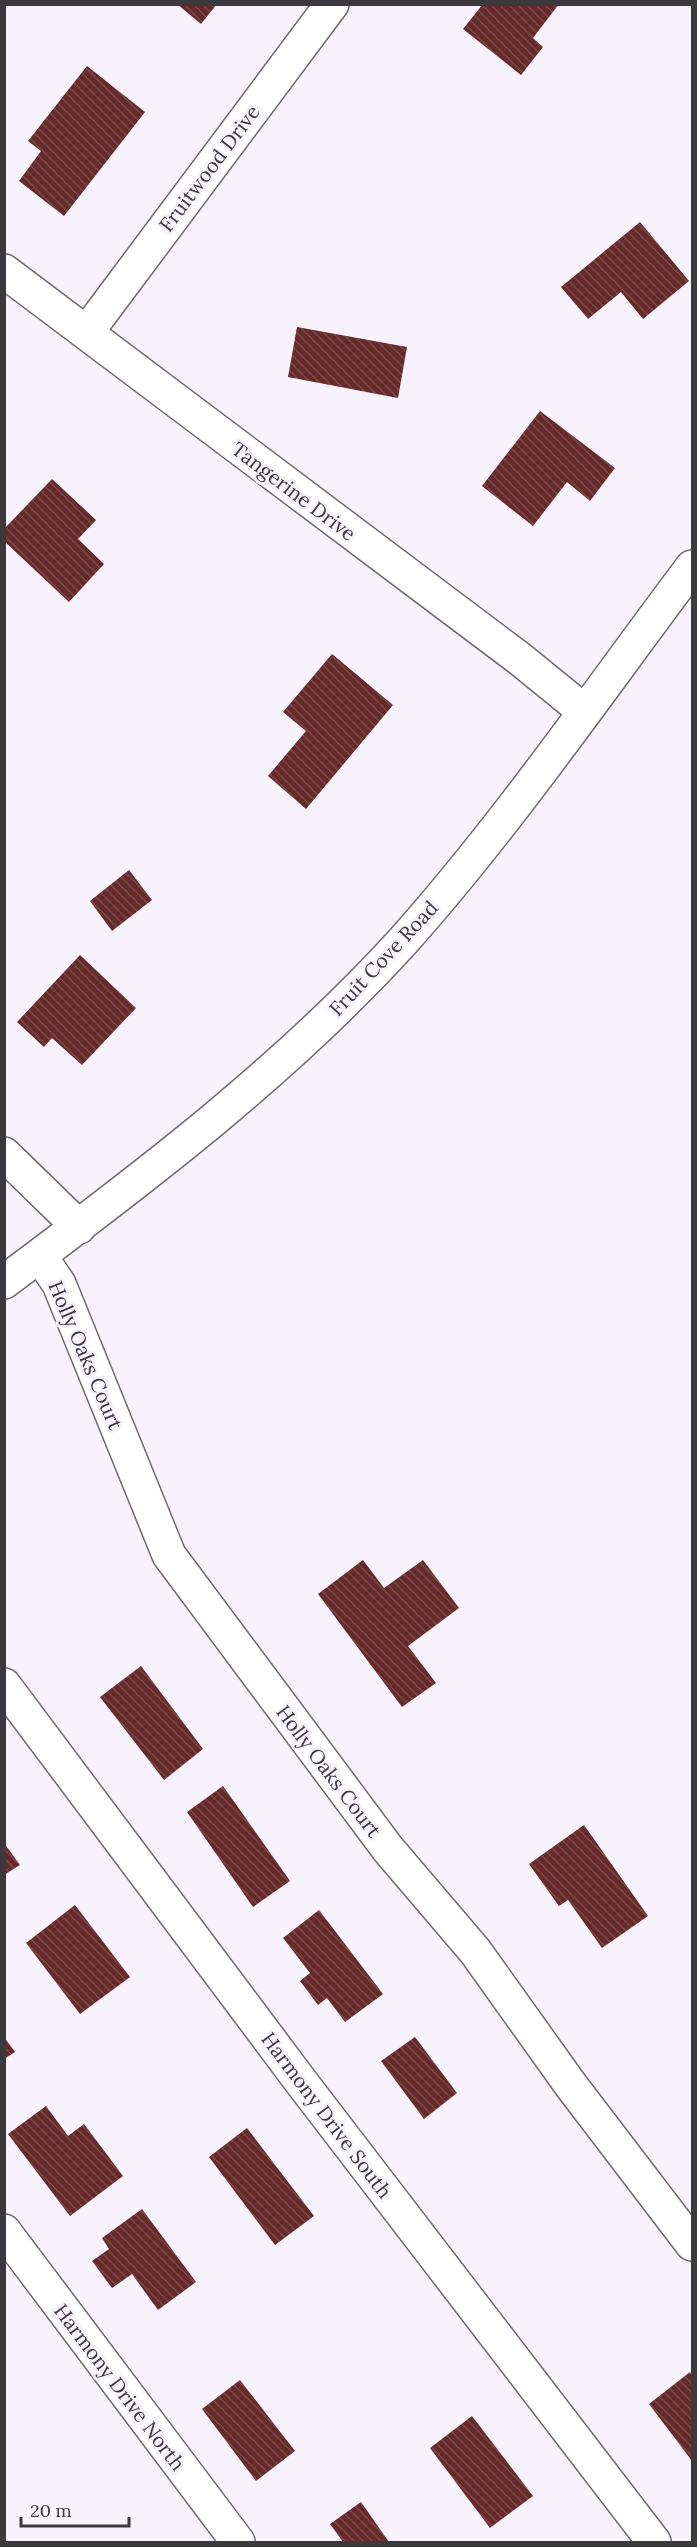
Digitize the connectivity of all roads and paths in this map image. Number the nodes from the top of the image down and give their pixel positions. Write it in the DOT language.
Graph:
graph roads {
  1 [pos="332,4"];
  2 [pos="4,271"];
  3 [pos="87,332"];
  4 [pos="693,567"];
  5 [pos="584,711"];
  6 [pos="4,1154"];
  7 [pos="79,1227"];
  8 [pos="39,1256"];
  9 [pos="4,1282"];
  10 [pos="4,1685"];
  11 [pos="4,2231"];
  12 [pos="693,2244"];
  13 [pos="238,2542"];
  14 [pos="654,2542"];
  1 -- 3 [label="street, Fruitwood Drive"];
  2 -- 3 [label="street, Tangerine Drive"];
  3 -- 5 [label="street, Tangerine Drive"];
  4 -- 5 [label="street, Fruit Cove Road"];
  5 -- 7 [label="street, Fruit Cove Road"];
  6 -- 7 [label="street"];
  7 -- 8 [label="street, Fruit Cove Road"];
  8 -- 9 [label="street, Fruit Cove Road"];
  8 -- 12 [label="street, Holly Oaks Court"];
  10 -- 14 [label="street, Harmony Drive South"];
  11 -- 13 [label="street, Harmony Drive North"];
}
